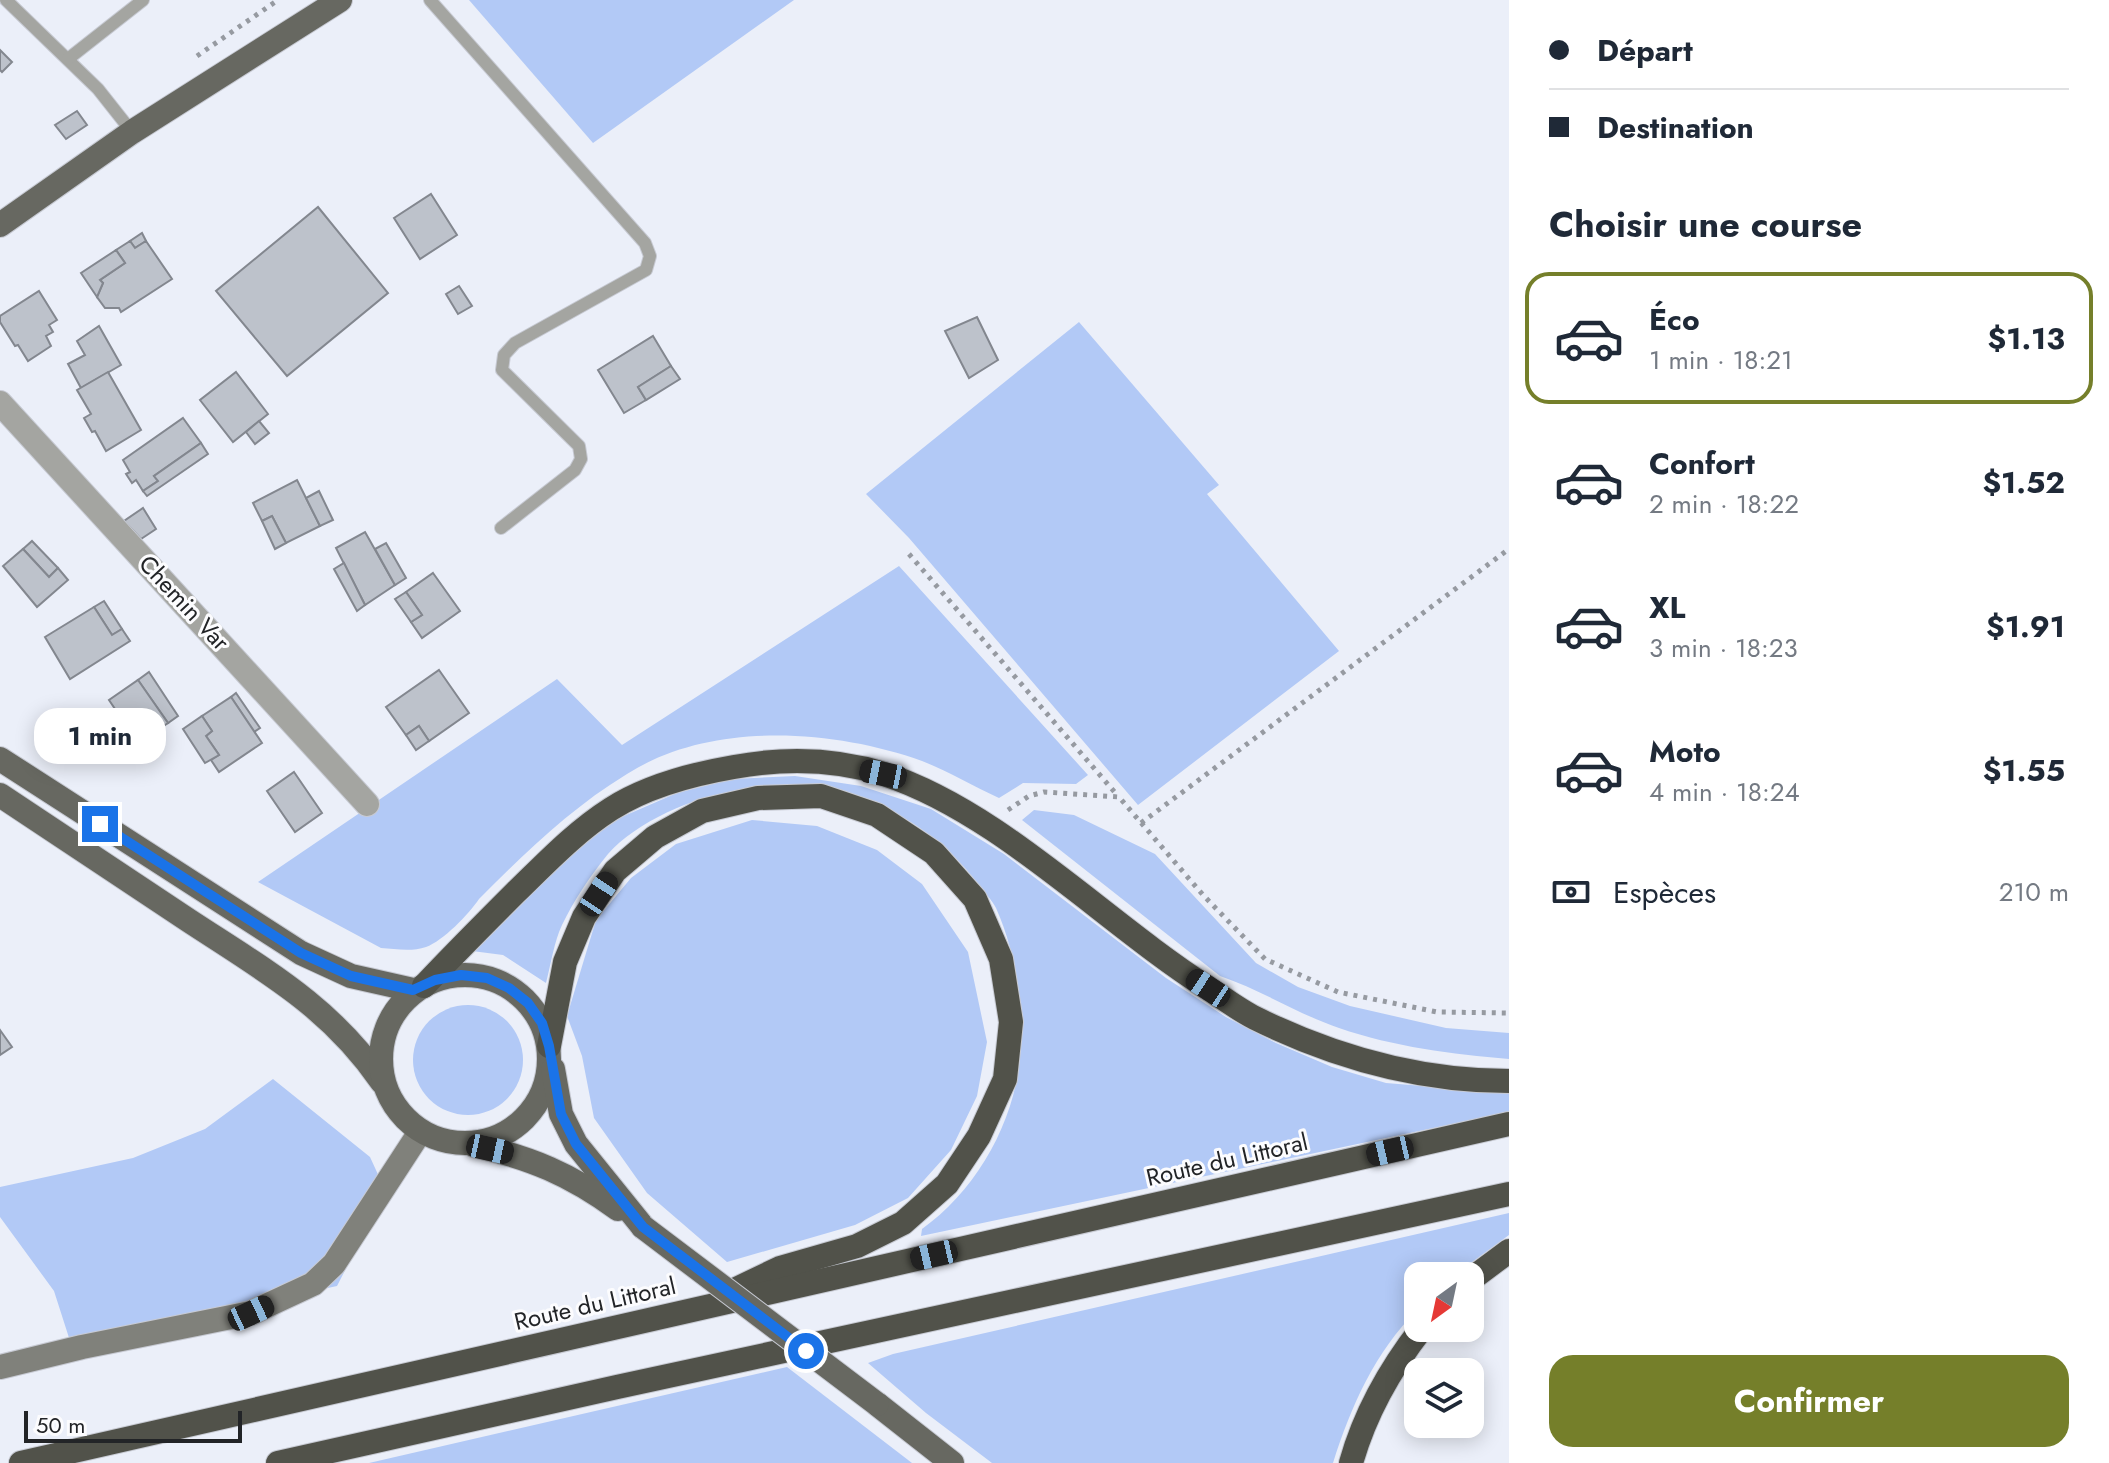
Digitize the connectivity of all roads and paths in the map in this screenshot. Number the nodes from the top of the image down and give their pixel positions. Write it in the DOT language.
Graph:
graph roads {
  1 [pos="6,0"];
  2 [pos="143,0"];
  3 [pos="340,0"];
  4 [pos="430,0"];
  5 [pos="68,59"];
  6 [pos="132,132"];
  7 [pos="0,225"];
  8 [pos="0,403"];
  9 [pos="501,528"];
  10 [pos="1509,549"];
  11 [pos="909,554"];
  12 [pos="0,759"];
  13 [pos="0,795"];
  14 [pos="1119,797"];
  15 [pos="367,804"];
  16 [pos="1141,823"];
  17 [pos="984,825"];
  18 [pos="418,988"];
  19 [pos="1509,1013"];
  20 [pos="549,1046"];
  21 [pos="1509,1081"];
  22 [pos="386,1088"];
  23 [pos="1509,1124"];
  24 [pos="420,1132"];
  25 [pos="460,1142"];
  26 [pos="1509,1194"];
  27 [pos="643,1227"];
  28 [pos="1509,1251"];
  29 [pos="1484,1270"];
  30 [pos="690,1311"];
  31 [pos="1411,1342"];
  32 [pos="0,1367"];
  33 [pos="21,1463"];
  34 [pos="278,1463"];
  35 [pos="952,1463"];
  36 [pos="1351,1463"];
  1 -- 5 [label="lane"];
  2 -- 5 [label="lane"];
  3 -- 6 [label="main road"];
  4 -- 9 [label="lane"];
  5 -- 6 [label="lane"];
  6 -- 7 [label="main road"];
  8 -- 15 [label="street, Chemin Var"];
  10 -- 16 [label="path"];
  11 -- 14 [label="path"];
  12 -- 18 [label="main road"];
  13 -- 22 [label="main road"];
  14 -- 16 [label="path"];
  14 -- 17 [label="path"];
  16 -- 19 [label="path"];
  17 -- 18 [label="highway"];
  17 -- 21 [label="highway"];
  18 -- 20 [label="main road"];
  18 -- 22 [label="main road"];
  20 -- 25 [label="main road"];
  20 -- 27 [label="main road"];
  20 -- 30 [label="highway"];
  22 -- 24 [label="main road"];
  23 -- 30 [label="highway, Route du Littoral"];
  24 -- 25 [label="main road"];
  24 -- 32 [label="street"];
  25 -- 27 [label="main road"];
  26 -- 34 [label="highway"];
  27 -- 35 [label="main road, bridge"];
  28 -- 29 [label="highway"];
  30 -- 33 [label="highway, Route du Littoral"];
  31 -- 36 [label="highway"];
}
